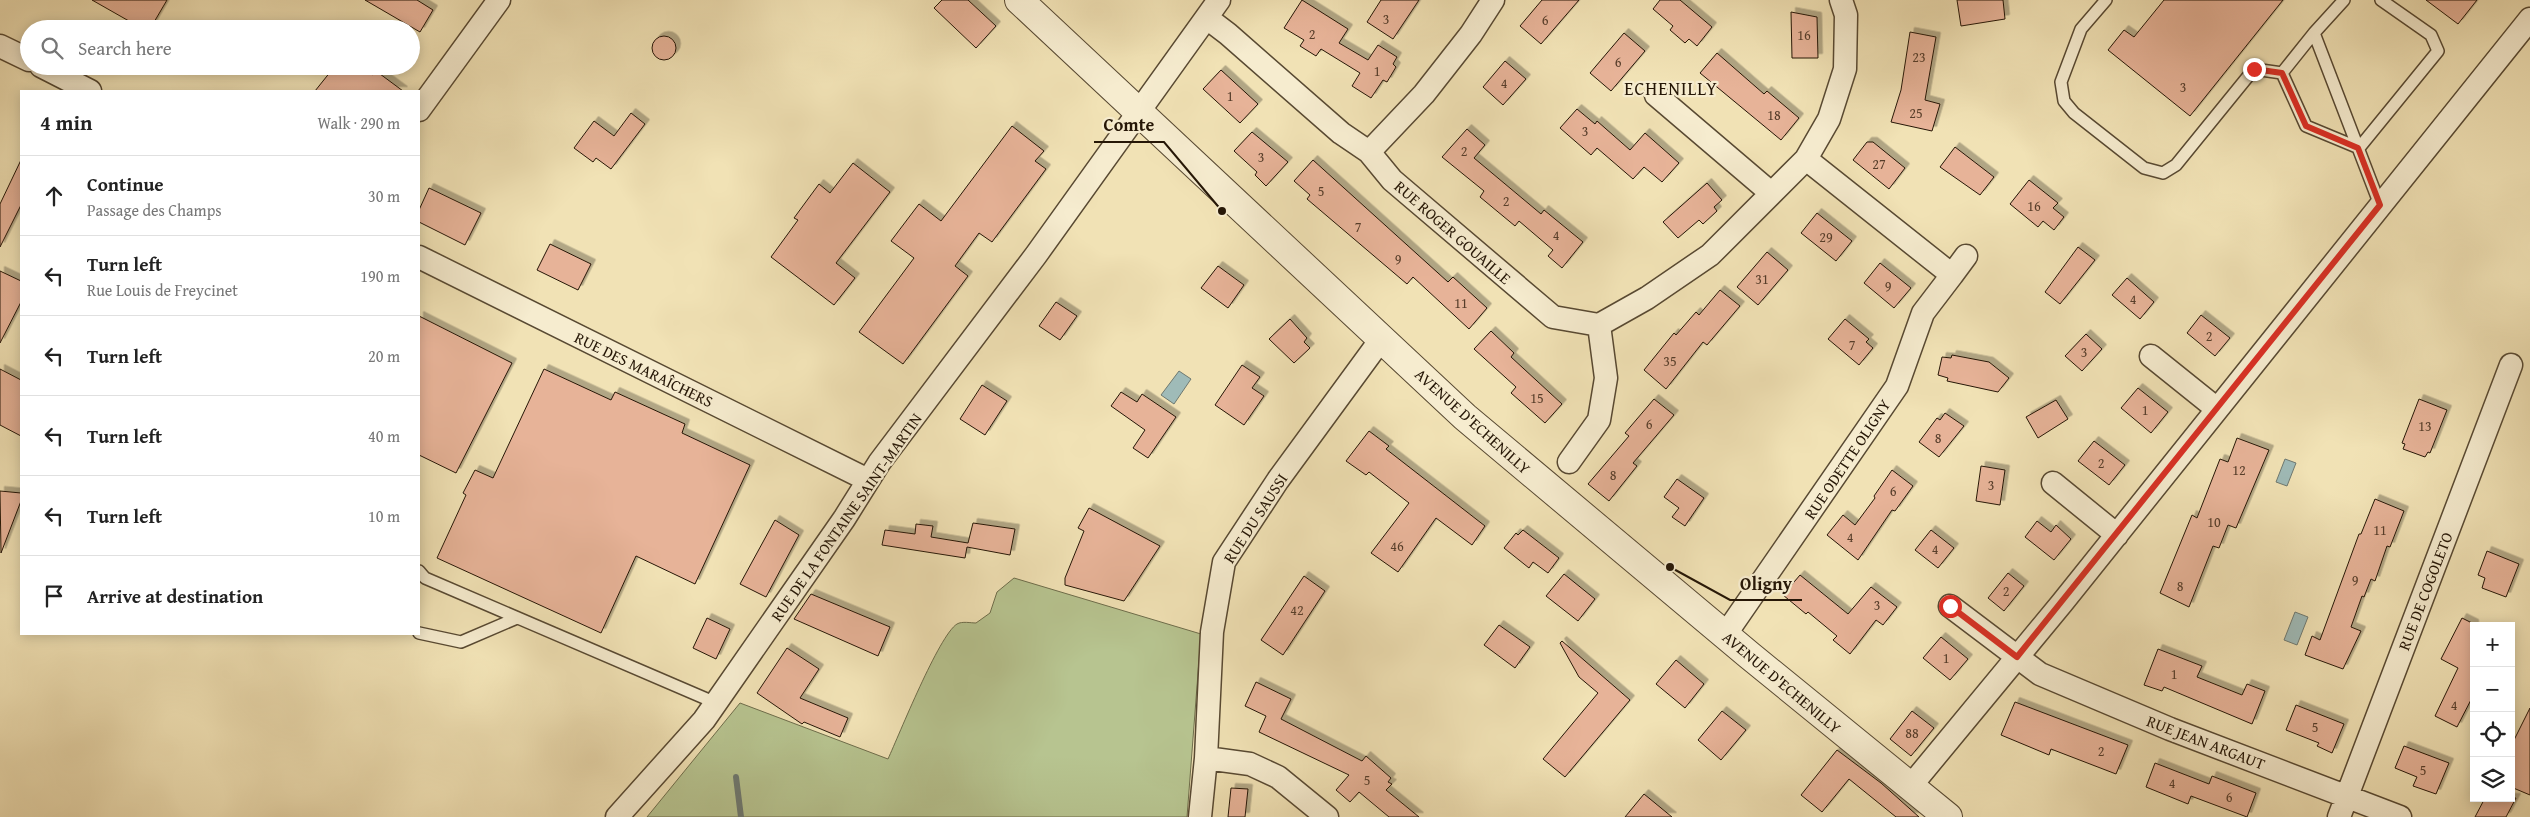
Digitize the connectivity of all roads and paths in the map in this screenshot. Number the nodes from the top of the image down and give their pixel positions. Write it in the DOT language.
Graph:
graph roads {
  1 [pos="499,0"];
  2 [pos="1019,0"];
  3 [pos="1493,0"];
  4 [pos="1841,0"];
  5 [pos="2106,0"];
  6 [pos="2344,0"];
  7 [pos="2381,0"];
  8 [pos="1213,9"];
  9 [pos="2530,19"];
  10 [pos="2314,33"];
  11 [pos="0,46"];
  12 [pos="20,56"];
  13 [pos="2282,73"];
  14 [pos="58,75"];
  15 [pos="88,90"];
  16 [pos="1656,95"];
  17 [pos="420,109"];
  18 [pos="1138,113"];
  19 [pos="2358,148"];
  20 [pos="1369,152"];
  21 [pos="1806,159"];
  22 [pos="1771,193"];
  23 [pos="2380,205"];
  24 [pos="1966,256"];
  25 [pos="420,257"];
  26 [pos="1952,274"];
  27 [pos="1600,325"];
  28 [pos="1382,338"];
  29 [pos="2151,356"];
  30 [pos="2511,365"];
  31 [pos="2217,409"];
  32 [pos="1569,462"];
  33 [pos="868,480"];
  34 [pos="2052,483"];
  35 [pos="2116,535"];
  36 [pos="420,572"];
  37 [pos="1950,606"];
  38 [pos="517,618"];
  39 [pos="420,633"];
  40 [pos="1725,635"];
  41 [pos="2017,657"];
  42 [pos="716,703"];
  43 [pos="1206,758"];
  44 [pos="1909,788"];
  45 [pos="2343,807"];
  46 [pos="617,817"];
  47 [pos="1200,817"];
  48 [pos="1327,817"];
  49 [pos="1948,817"];
  50 [pos="2400,817"];
  1 -- 17 [label="street"];
  2 -- 18 [label="street, AVENUE D'ECHENILLY"];
  3 -- 20 [label="street"];
  4 -- 21 [label="street"];
  5 -- 13 [label="lane"];
  6 -- 10 [label="lane"];
  7 -- 19 [label="lane"];
  8 -- 18 [label="street, RUE DE LA FONTAINE SAINT-MARTIN"];
  8 -- 20 [label="street, RUE ROGER GOUAILLE"];
  9 -- 23 [label="street"];
  10 -- 13 [label="lane"];
  10 -- 19 [label="lane"];
  11 -- 12 [label="street"];
  13 -- 19 [label="lane"];
  14 -- 15 [label="street"];
  16 -- 22 [label="street"];
  18 -- 28 [label="street, AVENUE D'ECHENILLY"];
  18 -- 33 [label="street, RUE DE LA FONTAINE SAINT-MARTIN"];
  19 -- 23 [label="lane"];
  20 -- 27 [label="street, RUE ROGER GOUAILLE"];
  21 -- 22 [label="street"];
  21 -- 26 [label="street"];
  22 -- 27 [label="street"];
  23 -- 31 [label="street"];
  24 -- 26 [label="street, RUE ODETTE OLIGNY"];
  25 -- 33 [label="street, RUE DES MARAÎCHERS"];
  26 -- 40 [label="street, RUE ODETTE OLIGNY"];
  27 -- 32 [label="street"];
  28 -- 40 [label="street, AVENUE D'ECHENILLY"];
  28 -- 43 [label="street, RUE DU SAUSSI"];
  29 -- 31 [label="street"];
  30 -- 45 [label="street, RUE DE COGOLETO"];
  31 -- 35 [label="street"];
  33 -- 42 [label="street, RUE DE LA FONTAINE SAINT-MARTIN"];
  34 -- 35 [label="street"];
  35 -- 41 [label="street"];
  36 -- 38 [label="lane"];
  37 -- 41 [label="street, RUE JEAN ARGAUT"];
  38 -- 39 [label="lane"];
  38 -- 42 [label="lane"];
  40 -- 44 [label="street, AVENUE D'ECHENILLY"];
  41 -- 44 [label="street"];
  41 -- 45 [label="street, RUE JEAN ARGAUT"];
  42 -- 46 [label="street, RUE DE LA FONTAINE SAINT-MARTIN"];
  43 -- 47 [label="street, RUE DU SAUSSI"];
  43 -- 48 [label="street"];
  44 -- 49 [label="street, AVENUE D'ECHENILLY"];
  45 -- 50 [label="street, RUE JEAN ARGAUT"];
}
